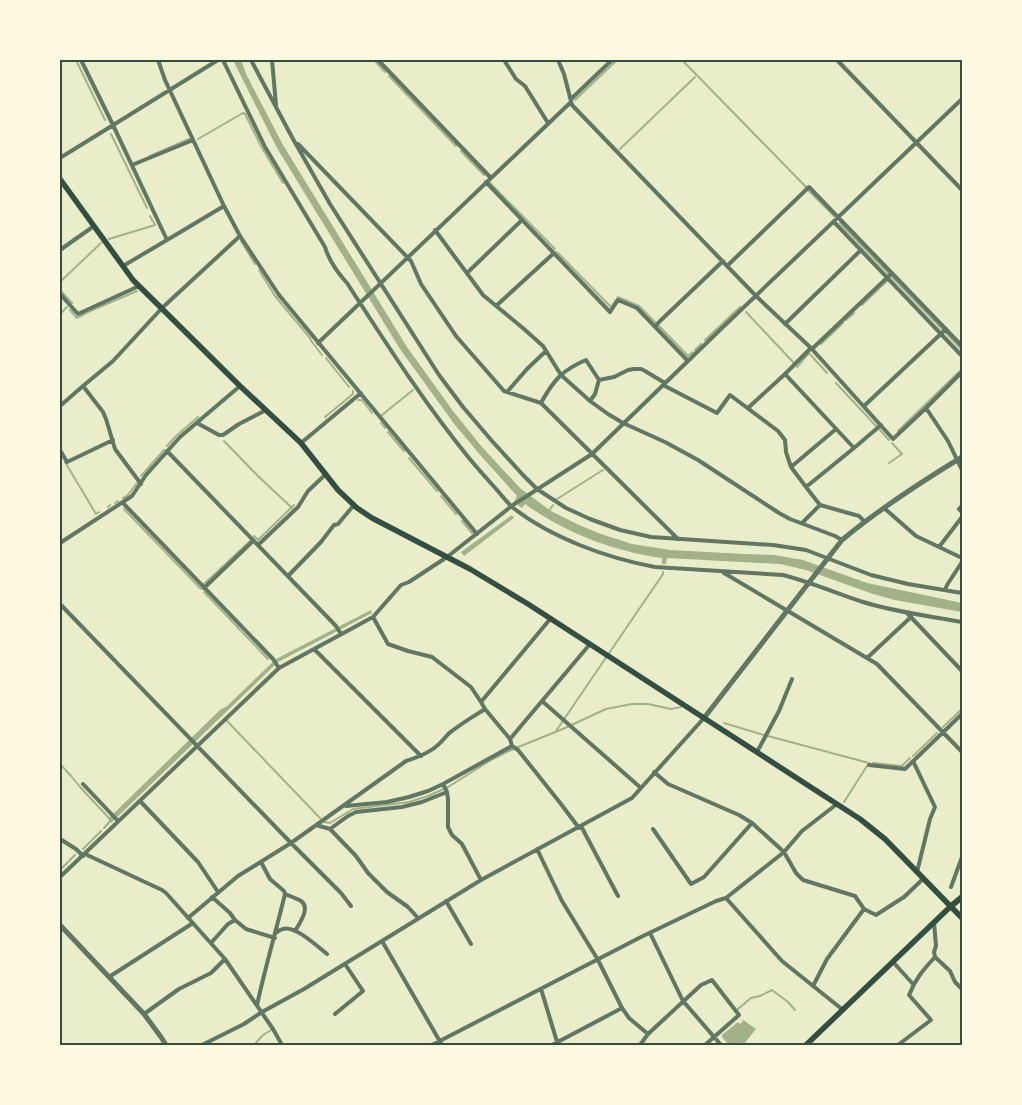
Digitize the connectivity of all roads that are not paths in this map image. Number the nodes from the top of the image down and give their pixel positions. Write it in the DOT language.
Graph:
graph roads {
  1 [pos="81,60"];
  2 [pos="158,60"];
  3 [pos="218,60"];
  4 [pos="223,60"];
  5 [pos="251,60"];
  6 [pos="272,60"];
  7 [pos="378,60"];
  8 [pos="504,60"];
  9 [pos="558,60"];
  10 [pos="612,60"];
  11 [pos="837,60"];
  12 [pos="170,90"];
  13 [pos="962,99"];
  14 [pos="571,101"];
  15 [pos="276,108"];
  16 [pos="548,123"];
  17 [pos="113,125"];
  18 [pos="293,139"];
  19 [pos="193,140"];
  20 [pos="916,142"];
  21 [pos="60,158"];
  22 [pos="132,165"];
  23 [pos="491,178"];
  24 [pos="60,179"];
  25 [pos="486,182"];
  26 [pos="962,190"];
  27 [pos="224,206"];
  28 [pos="838,217"];
  29 [pos="522,220"];
  30 [pos="834,222"];
  31 [pos="94,226"];
  32 [pos="435,230"];
  33 [pos="240,236"];
  34 [pos="167,240"];
  35 [pos="60,250"];
  36 [pos="861,250"];
  37 [pos="554,253"];
  38 [pos="407,257"];
  39 [pos="722,262"];
  40 [pos="123,266"];
  41 [pos="727,266"];
  42 [pos="892,272"];
  43 [pos="467,273"];
  44 [pos="887,277"];
  45 [pos="379,284"];
  46 [pos="139,286"];
  47 [pos="60,294"];
  48 [pos="756,296"];
  49 [pos="360,302"];
  50 [pos="496,306"];
  51 [pos="162,308"];
  52 [pos="785,324"];
  53 [pos="655,327"];
  54 [pos="946,329"];
  55 [pos="941,334"];
  56 [pos="318,343"];
  57 [pos="962,346"];
  58 [pos="811,349"];
  59 [pos="546,351"];
  60 [pos="962,356"];
  61 [pos="688,361"];
  62 [pos="962,372"];
  63 [pos="785,374"];
  64 [pos="561,375"];
  65 [pos="600,380"];
  66 [pos="664,384"];
  67 [pos="83,386"];
  68 [pos="240,386"];
  69 [pos="507,392"];
  70 [pos="361,393"];
  71 [pos="590,401"];
  72 [pos="541,403"];
  73 [pos="60,406"];
  74 [pos="864,406"];
  75 [pos="748,408"];
  76 [pos="926,408"];
  77 [pos="266,410"];
  78 [pos="197,423"];
  79 [pos="623,423"];
  80 [pos="881,425"];
  81 [pos="836,429"];
  82 [pos="113,440"];
  83 [pos="301,443"];
  84 [pos="854,448"];
  85 [pos="60,450"];
  86 [pos="167,452"];
  87 [pos="592,454"];
  88 [pos="960,459"];
  89 [pos="791,467"];
  90 [pos="962,470"];
  91 [pos="326,474"];
  92 [pos="141,484"];
  93 [pos="806,487"];
  94 [pos="536,490"];
  95 [pos="122,503"];
  96 [pos="354,505"];
  97 [pos="820,505"];
  98 [pos="512,506"];
  99 [pos="962,506"];
  100 [pos="884,508"];
  101 [pos="962,512"];
  102 [pos="962,517"];
  103 [pos="865,522"];
  104 [pos="802,523"];
  105 [pos="477,534"];
  106 [pos="678,540"];
  107 [pos="842,540"];
  108 [pos="253,541"];
  109 [pos="60,543"];
  110 [pos="258,545"];
  111 [pos="939,547"];
  112 [pos="447,557"];
  113 [pos="962,558"];
  114 [pos="826,559"];
  115 [pos="962,562"];
  116 [pos="723,572"];
  117 [pos="288,576"];
  118 [pos="809,582"];
  119 [pos="204,588"];
  120 [pos="946,590"];
  121 [pos="962,593"];
  122 [pos="60,604"];
  123 [pos="787,611"];
  124 [pos="906,612"];
  125 [pos="373,617"];
  126 [pos="910,617"];
  127 [pos="551,618"];
  128 [pos="962,622"];
  129 [pos="340,633"];
  130 [pos="590,644"];
  131 [pos="314,648"];
  132 [pos="867,658"];
  133 [pos="278,666"];
  134 [pos="962,671"];
  135 [pos="792,679"];
  136 [pos="542,701"];
  137 [pos="481,702"];
  138 [pos="485,708"];
  139 [pos="962,714"];
  140 [pos="704,718"];
  141 [pos="942,732"];
  142 [pos="510,740"];
  143 [pos="196,745"];
  144 [pos="512,746"];
  145 [pos="756,752"];
  146 [pos="962,752"];
  147 [pos="421,756"];
  148 [pos="913,761"];
  149 [pos="869,765"];
  150 [pos="654,772"];
  151 [pos="83,784"];
  152 [pos="444,785"];
  153 [pos="641,788"];
  154 [pos="448,792"];
  155 [pos="140,801"];
  156 [pos="837,804"];
  157 [pos="343,806"];
  158 [pos="118,820"];
  159 [pos="752,823"];
  160 [pos="316,825"];
  161 [pos="580,827"];
  162 [pos="330,828"];
  163 [pos="653,829"];
  164 [pos="60,839"];
  165 [pos="291,843"];
  166 [pos="537,849"];
  167 [pos="784,852"];
  168 [pos="84,855"];
  169 [pos="962,857"];
  170 [pos="261,862"];
  171 [pos="917,872"];
  172 [pos="60,878"];
  173 [pos="923,879"];
  174 [pos="481,880"];
  175 [pos="951,887"];
  176 [pos="218,892"];
  177 [pos="285,894"];
  178 [pos="618,896"];
  179 [pos="212,897"];
  180 [pos="962,897"];
  181 [pos="726,898"];
  182 [pos="446,901"];
  183 [pos="352,906"];
  184 [pos="950,906"];
  185 [pos="864,909"];
  186 [pos="188,918"];
  187 [pos="418,918"];
  188 [pos="962,918"];
  189 [pos="235,920"];
  190 [pos="934,922"];
  191 [pos="193,923"];
  192 [pos="60,926"];
  193 [pos="295,931"];
  194 [pos="650,933"];
  195 [pos="275,935"];
  196 [pos="382,941"];
  197 [pos="211,943"];
  198 [pos="471,944"];
  199 [pos="327,954"];
  200 [pos="935,957"];
  201 [pos="224,958"];
  202 [pos="598,960"];
  203 [pos="893,962"];
  204 [pos="345,964"];
  205 [pos="109,977"];
  206 [pos="913,984"];
  207 [pos="813,986"];
  208 [pos="962,988"];
  209 [pos="542,989"];
  210 [pos="684,1002"];
  211 [pos="257,1005"];
  212 [pos="622,1008"];
  213 [pos="843,1010"];
  214 [pos="262,1012"];
  215 [pos="144,1014"];
  216 [pos="336,1014"];
  217 [pos="648,1034"];
  218 [pos="714,1037"];
  219 [pos="441,1043"];
  220 [pos="557,1044"];
  221 [pos="166,1045"];
  222 [pos="202,1045"];
  223 [pos="282,1045"];
  224 [pos="432,1045"];
  225 [pos="552,1045"];
  226 [pos="640,1045"];
  227 [pos="705,1045"];
  228 [pos="722,1045"];
  229 [pos="806,1045"];
  230 [pos="898,1045"];
  1 -- 17 [label="street"];
  2 -- 12 [label="street"];
  3 -- 12 [label="street"];
  4 -- 49 [label="street"];
  5 -- 15 [label="street"];
  6 -- 15 [label="street"];
  7 -- 23 [label="street"];
  8 -- 16 [label="street"];
  9 -- 14 [label="street"];
  10 -- 14 [label="street"];
  11 -- 20 [label="street"];
  12 -- 17 [label="street"];
  12 -- 19 [label="street"];
  13 -- 20 [label="street"];
  14 -- 16 [label="street"];
  14 -- 39 [label="street"];
  15 -- 18 [label="street"];
  16 -- 23 [label="street"];
  17 -- 21 [label="street"];
  17 -- 22 [label="street"];
  18 -- 38 [label="street"];
  18 -- 45 [label="street"];
  19 -- 22 [label="street"];
  19 -- 27 [label="street"];
  20 -- 26 [label="street"];
  20 -- 28 [label="street"];
  22 -- 34 [label="street"];
  23 -- 25 [label="street"];
  24 -- 31 [label="main road"];
  25 -- 29 [label="street"];
  25 -- 32 [label="street"];
  27 -- 33 [label="street"];
  27 -- 34 [label="street"];
  28 -- 30 [label="street"];
  28 -- 41 [label="street"];
  28 -- 42 [label="street"];
  29 -- 37 [label="street"];
  29 -- 43 [label="street"];
  30 -- 36 [label="street"];
  30 -- 48 [label="street"];
  31 -- 35 [label="street"];
  31 -- 40 [label="main road"];
  32 -- 38 [label="street"];
  32 -- 43 [label="street"];
  33 -- 51 [label="street"];
  33 -- 56 [label="street"];
  34 -- 40 [label="street"];
  36 -- 44 [label="street"];
  36 -- 52 [label="street"];
  37 -- 50 [label="street"];
  37 -- 53 [label="street"];
  38 -- 45 [label="street"];
  38 -- 69 [label="street"];
  39 -- 41 [label="street"];
  39 -- 53 [label="street"];
  40 -- 46 [label="main road"];
  41 -- 48 [label="street"];
  42 -- 44 [label="street"];
  42 -- 54 [label="street"];
  43 -- 50 [label="street"];
  44 -- 55 [label="street"];
  44 -- 58 [label="street"];
  45 -- 49 [label="street"];
  45 -- 94 [label="street"];
  46 -- 47 [label="street"];
  46 -- 51 [label="main road"];
  48 -- 52 [label="street"];
  48 -- 61 [label="street"];
  49 -- 56 [label="street"];
  49 -- 98 [label="street"];
  50 -- 59 [label="street"];
  51 -- 67 [label="street"];
  51 -- 68 [label="main road"];
  52 -- 58 [label="street"];
  53 -- 61 [label="street"];
  54 -- 55 [label="street"];
  54 -- 57 [label="street"];
  55 -- 60 [label="street"];
  55 -- 74 [label="street"];
  56 -- 70 [label="street"];
  58 -- 63 [label="street"];
  58 -- 74 [label="street"];
  59 -- 64 [label="street"];
  59 -- 69 [label="street"];
  61 -- 66 [label="street"];
  62 -- 76 [label="street"];
  63 -- 75 [label="street"];
  63 -- 81 [label="street"];
  64 -- 65 [label="street"];
  64 -- 71 [label="street"];
  64 -- 72 [label="street"];
  65 -- 66 [label="street"];
  65 -- 71 [label="street"];
  66 -- 75 [label="street"];
  66 -- 79 [label="street"];
  67 -- 73 [label="street"];
  67 -- 82 [label="street"];
  68 -- 77 [label="main road"];
  68 -- 78 [label="street"];
  69 -- 72 [label="street"];
  70 -- 83 [label="street"];
  70 -- 105 [label="street"];
  71 -- 79 [label="street"];
  72 -- 87 [label="street"];
  74 -- 80 [label="street"];
  75 -- 89 [label="street"];
  76 -- 80 [label="street"];
  76 -- 88 [label="street"];
  77 -- 78 [label="street"];
  77 -- 83 [label="main road"];
  78 -- 86 [label="street"];
  79 -- 87 [label="street"];
  79 -- 104 [label="street"];
  80 -- 84 [label="street"];
  81 -- 84 [label="street"];
  81 -- 89 [label="street"];
  82 -- 85 [label="street"];
  82 -- 92 [label="street"];
  83 -- 91 [label="main road"];
  84 -- 93 [label="street"];
  86 -- 92 [label="street"];
  86 -- 108 [label="street"];
  87 -- 94 [label="street"];
  87 -- 106 [label="street"];
  88 -- 90 [label="street"];
  88 -- 100 [label="street"];
  89 -- 93 [label="street"];
  91 -- 96 [label="main road"];
  91 -- 110 [label="street"];
  92 -- 95 [label="street"];
  93 -- 97 [label="street"];
  94 -- 98 [label="street"];
  94 -- 106 [label="street"];
  95 -- 109 [label="street"];
  95 -- 119 [label="street"];
  96 -- 112 [label="main road"];
  96 -- 117 [label="street"];
  97 -- 103 [label="street"];
  97 -- 104 [label="street"];
  98 -- 105 [label="street"];
  98 -- 116 [label="street"];
  99 -- 101 [label="street"];
  100 -- 103 [label="street"];
  100 -- 111 [label="street"];
  102 -- 111 [label="street"];
  103 -- 107 [label="street"];
  104 -- 107 [label="street"];
  105 -- 112 [label="street"];
  106 -- 114 [label="street"];
  107 -- 114 [label="street"];
  108 -- 110 [label="street"];
  108 -- 119 [label="street"];
  110 -- 117 [label="street"];
  111 -- 113 [label="street"];
  112 -- 125 [label="street"];
  112 -- 127 [label="main road"];
  114 -- 118 [label="street"];
  114 -- 120 [label="street"];
  115 -- 120 [label="street"];
  116 -- 118 [label="street"];
  116 -- 123 [label="street"];
  117 -- 129 [label="street"];
  118 -- 123 [label="street"];
  118 -- 124 [label="street"];
  119 -- 133 [label="street"];
  120 -- 121 [label="street"];
  122 -- 143 [label="street"];
  123 -- 132 [label="street"];
  123 -- 140 [label="street"];
  124 -- 126 [label="street"];
  124 -- 128 [label="street"];
  125 -- 129 [label="street"];
  125 -- 137 [label="street"];
  126 -- 132 [label="street"];
  126 -- 134 [label="street"];
  127 -- 130 [label="main road"];
  127 -- 137 [label="street"];
  129 -- 131 [label="street"];
  130 -- 136 [label="street"];
  130 -- 140 [label="main road"];
  131 -- 133 [label="street"];
  131 -- 147 [label="street"];
  132 -- 141 [label="street"];
  133 -- 143 [label="street"];
  135 -- 145 [label="street"];
  136 -- 142 [label="street"];
  136 -- 153 [label="street"];
  137 -- 138 [label="street"];
  138 -- 142 [label="street"];
  138 -- 147 [label="street"];
  139 -- 141 [label="street"];
  140 -- 145 [label="main road"];
  140 -- 150 [label="street"];
  141 -- 146 [label="street"];
  141 -- 148 [label="street"];
  142 -- 144 [label="street"];
  143 -- 155 [label="street"];
  143 -- 165 [label="street"];
  144 -- 152 [label="street"];
  144 -- 161 [label="street"];
  145 -- 156 [label="main road"];
  147 -- 157 [label="street"];
  148 -- 149 [label="street"];
  148 -- 171 [label="street"];
  150 -- 153 [label="street"];
  150 -- 159 [label="street"];
  151 -- 158 [label="street"];
  152 -- 154 [label="street"];
  152 -- 157 [label="street"];
  153 -- 161 [label="street"];
  154 -- 162 [label="street"];
  154 -- 174 [label="street"];
  155 -- 158 [label="street"];
  155 -- 176 [label="street"];
  156 -- 167 [label="street"];
  156 -- 171 [label="main road"];
  157 -- 160 [label="street"];
  158 -- 168 [label="street"];
  159 -- 163 [label="street"];
  159 -- 167 [label="street"];
  160 -- 162 [label="street"];
  160 -- 165 [label="street"];
  161 -- 166 [label="street"];
  161 -- 178 [label="street"];
  162 -- 187 [label="street"];
  164 -- 168 [label="street"];
  165 -- 170 [label="street"];
  165 -- 183 [label="street"];
  166 -- 174 [label="street"];
  166 -- 202 [label="street"];
  167 -- 181 [label="street"];
  167 -- 185 [label="street"];
  168 -- 172 [label="street"];
  168 -- 186 [label="street"];
  169 -- 175 [label="street"];
  170 -- 176 [label="street"];
  170 -- 177 [label="street"];
  171 -- 173 [label="main road"];
  173 -- 184 [label="main road"];
  173 -- 185 [label="street"];
  174 -- 182 [label="street"];
  176 -- 179 [label="street"];
  177 -- 193 [label="street"];
  177 -- 195 [label="street"];
  179 -- 186 [label="street"];
  179 -- 189 [label="street"];
  180 -- 184 [label="main road"];
  181 -- 194 [label="street"];
  181 -- 207 [label="street"];
  182 -- 187 [label="street"];
  182 -- 198 [label="street"];
  184 -- 188 [label="main road"];
  184 -- 190 [label="main road"];
  185 -- 207 [label="street"];
  186 -- 191 [label="street"];
  187 -- 196 [label="street"];
  189 -- 195 [label="street"];
  189 -- 197 [label="street"];
  190 -- 200 [label="street"];
  190 -- 203 [label="main road"];
  191 -- 197 [label="street"];
  191 -- 205 [label="street"];
  192 -- 205 [label="street"];
  193 -- 195 [label="street"];
  193 -- 199 [label="street"];
  194 -- 202 [label="street"];
  194 -- 210 [label="street"];
  195 -- 211 [label="street"];
  196 -- 204 [label="street"];
  196 -- 219 [label="street"];
  197 -- 201 [label="street"];
  200 -- 206 [label="street"];
  200 -- 208 [label="street"];
  201 -- 211 [label="street"];
  201 -- 215 [label="street"];
  202 -- 209 [label="street"];
  202 -- 212 [label="street"];
  203 -- 206 [label="street"];
  203 -- 213 [label="main road"];
  204 -- 214 [label="street"];
  204 -- 216 [label="street"];
  205 -- 215 [label="street"];
  206 -- 230 [label="street"];
  207 -- 213 [label="street"];
  209 -- 219 [label="street"];
  209 -- 220 [label="street"];
  210 -- 217 [label="street"];
  210 -- 218 [label="street"];
  210 -- 218 [label="street"];
  211 -- 214 [label="street"];
  212 -- 217 [label="street"];
  212 -- 220 [label="street"];
  213 -- 229 [label="main road"];
  214 -- 222 [label="street"];
  214 -- 223 [label="street"];
  215 -- 221 [label="street"];
  217 -- 226 [label="street"];
  218 -- 227 [label="street"];
  218 -- 228 [label="street"];
  219 -- 224 [label="street"];
  220 -- 225 [label="street"];
}
